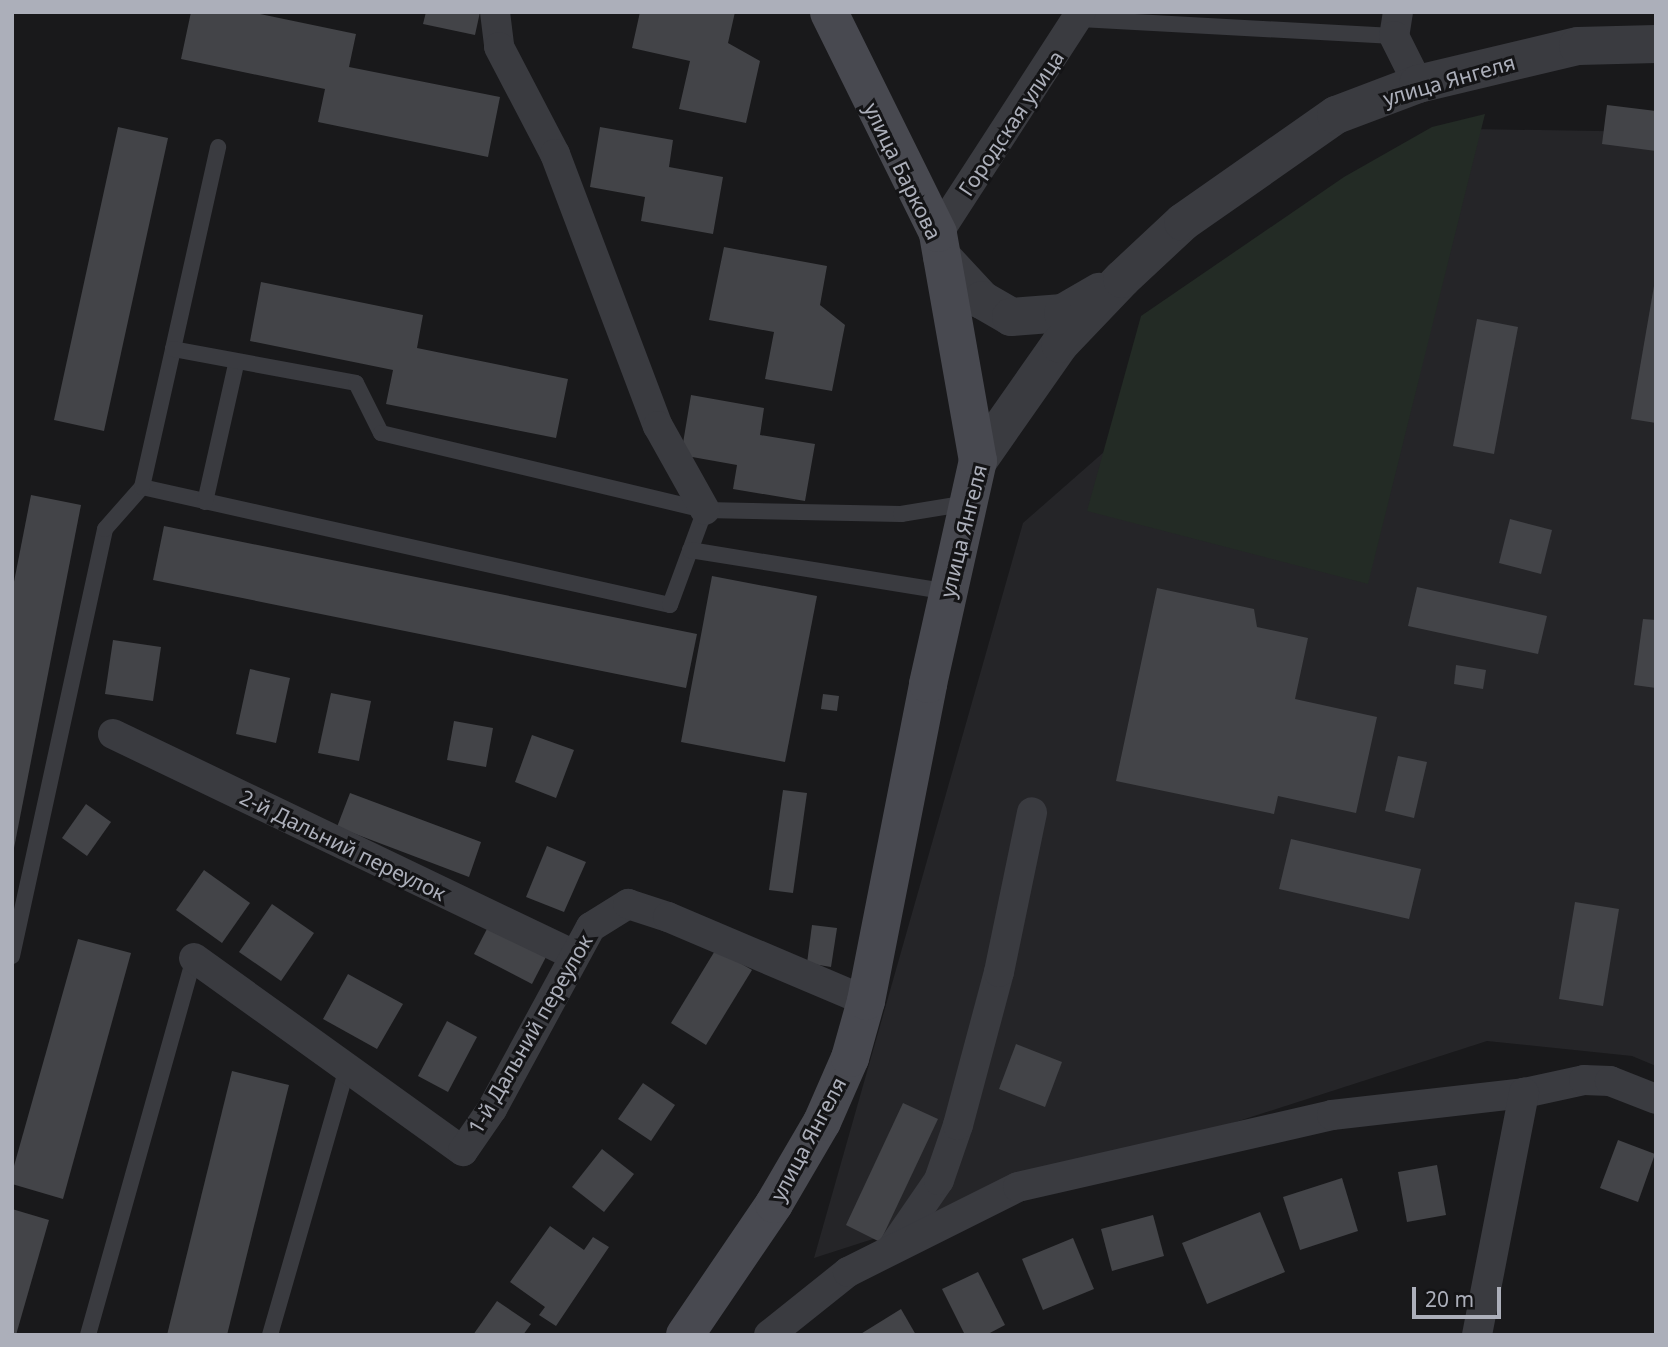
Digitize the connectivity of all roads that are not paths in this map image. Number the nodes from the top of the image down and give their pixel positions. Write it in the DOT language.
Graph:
graph roads {
  1 [pos="495,12"];
  2 [pos="829,12"];
  3 [pos="1081,16"];
  4 [pos="1396,24"];
  5 [pos="1656,44"];
  6 [pos="1418,84"];
  7 [pos="218,147"];
  8 [pos="940,245"];
  9 [pos="1122,279"];
  10 [pos="173,349"];
  11 [pos="236,363"];
  12 [pos="978,461"];
  13 [pos="142,487"];
  14 [pos="205,502"];
  15 [pos="968,503"];
  16 [pos="705,510"];
  17 [pos="690,550"];
  18 [pos="948,592"];
  19 [pos="113,734"];
  20 [pos="1032,812"];
  21 [pos="574,955"];
  22 [pos="12,956"];
  23 [pos="194,958"];
  24 [pos="866,1001"];
  25 [pos="348,1065"];
  26 [pos="1524,1093"];
  27 [pos="1656,1099"];
  28 [pos="890,1251"];
  29 [pos="88,1335"];
  30 [pos="270,1335"];
  31 [pos="685,1335"];
  32 [pos="769,1335"];
  33 [pos="1477,1335"];
  1 -- 16 [label="street"];
  2 -- 8 [label="main road, улица Баркова"];
  3 -- 4 [label="lane"];
  3 -- 8 [label="street, Городская улица"];
  4 -- 6 [label="street"];
  5 -- 6 [label="street, улица Янгеля"];
  6 -- 9 [label="street, улица Янгеля"];
  7 -- 10 [label="lane"];
  8 -- 9 [label="street"];
  8 -- 12 [label="main road, улица Баркова"];
  9 -- 12 [label="street, улица Янгеля"];
  10 -- 11 [label="lane"];
  10 -- 13 [label="lane"];
  11 -- 14 [label="lane"];
  11 -- 16 [label="lane"];
  12 -- 15 [label="main road, улица Янгеля"];
  13 -- 14 [label="lane"];
  13 -- 22 [label="lane"];
  14 -- 17 [label="lane"];
  15 -- 16 [label="lane"];
  15 -- 18 [label="main road, улица Янгеля"];
  16 -- 17 [label="lane"];
  17 -- 18 [label="lane"];
  18 -- 24 [label="main road, улица Янгеля"];
  19 -- 21 [label="street, 2-й Дальний переулок"];
  20 -- 28 [label="street"];
  21 -- 24 [label="street, 1-й Дальний переулок"];
  21 -- 25 [label="street, 1-й Дальний переулок"];
  23 -- 25 [label="street, 1-й Дальний переулок"];
  23 -- 29 [label="lane"];
  24 -- 31 [label="main road, улица Янгеля"];
  25 -- 30 [label="lane"];
  26 -- 27 [label="street"];
  26 -- 28 [label="street"];
  26 -- 33 [label="street"];
  28 -- 32 [label="street"];
}
